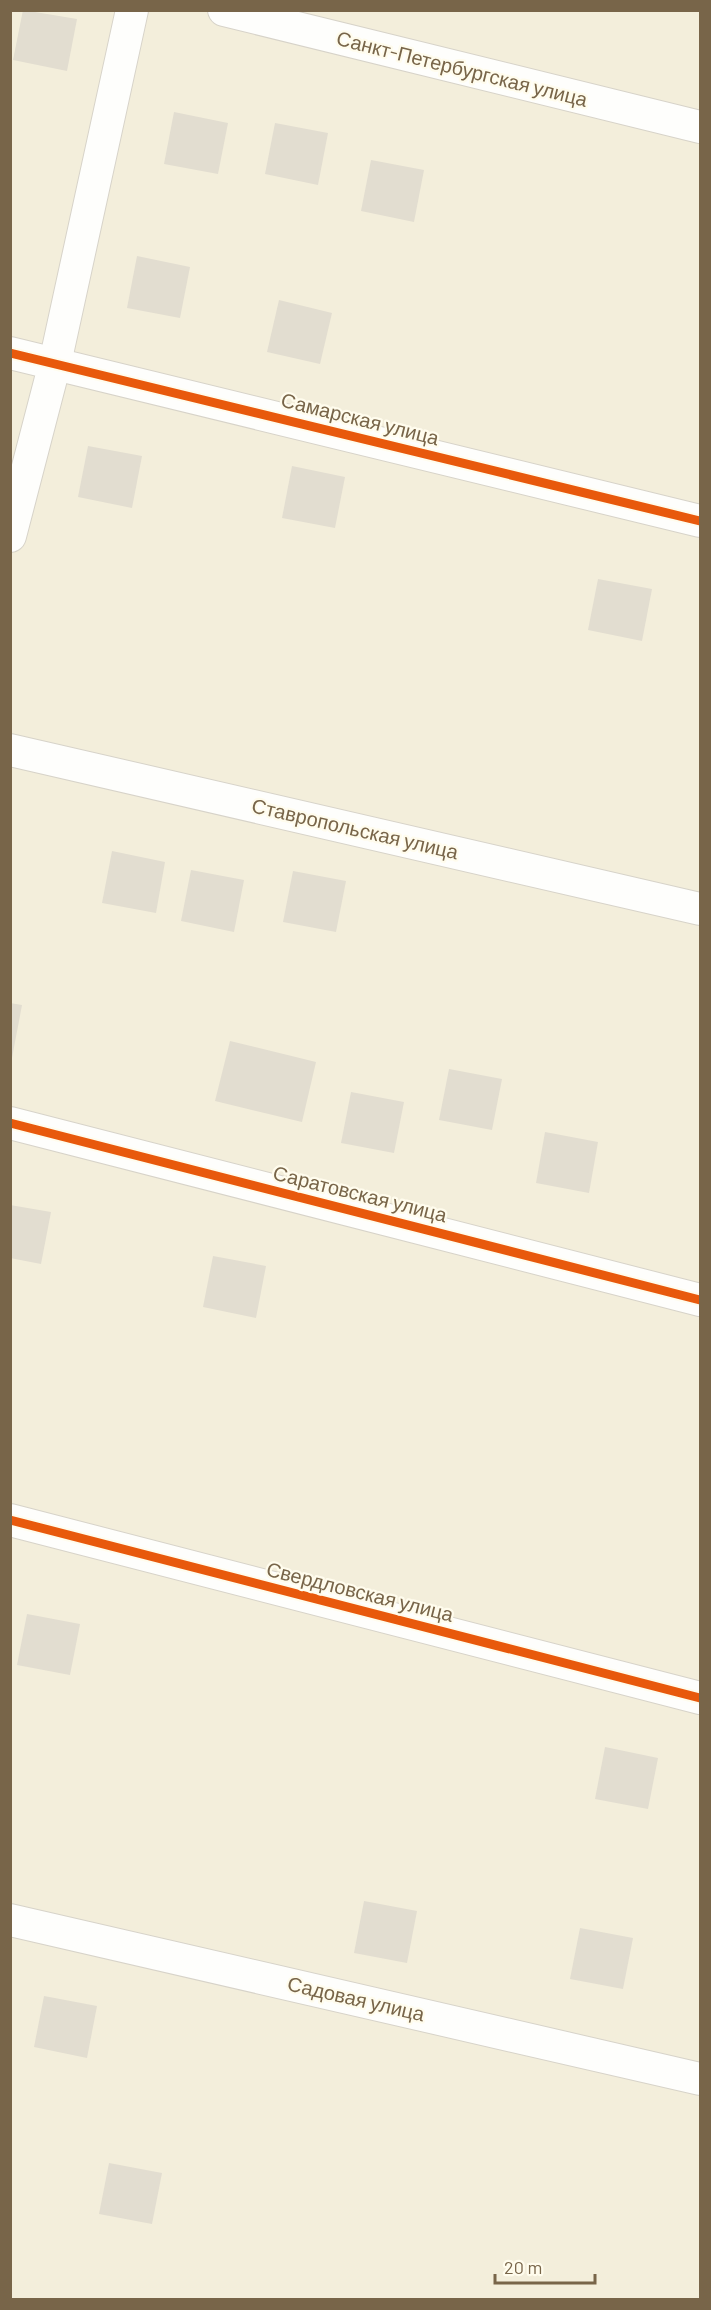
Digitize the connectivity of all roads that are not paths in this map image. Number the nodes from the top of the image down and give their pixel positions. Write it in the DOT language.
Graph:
graph roads {
  1 [pos="132,10"];
  2 [pos="224,10"];
  3 [pos="700,127"];
  4 [pos="10,353"];
  5 [pos="55,363"];
  6 [pos="700,521"];
  7 [pos="10,536"];
  8 [pos="10,750"];
  9 [pos="700,909"];
  10 [pos="10,1123"];
  11 [pos="700,1300"];
  12 [pos="10,1521"];
  13 [pos="700,1698"];
  14 [pos="10,1920"];
  15 [pos="700,2079"];
  1 -- 5 [label="street"];
  2 -- 3 [label="street, Санкт-Петербургская улица"];
  4 -- 5 [label="street, Самарская улица"];
  5 -- 6 [label="street, Самарская улица"];
  5 -- 7 [label="street"];
  8 -- 9 [label="street, Ставропольская улица"];
  10 -- 11 [label="street, Саратовская улица"];
  12 -- 13 [label="street, Свердловская улица"];
  14 -- 15 [label="street, Садовая улица"];
}
